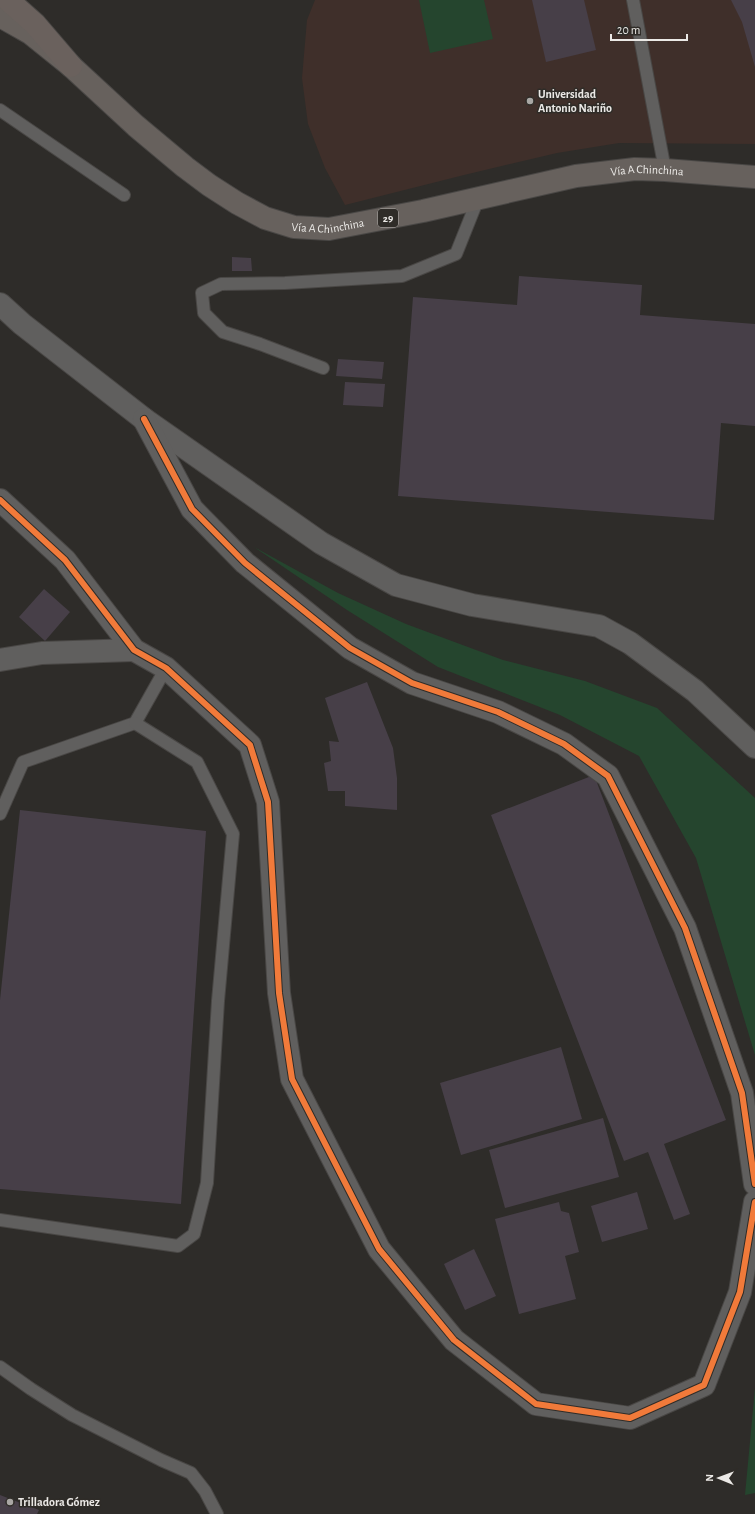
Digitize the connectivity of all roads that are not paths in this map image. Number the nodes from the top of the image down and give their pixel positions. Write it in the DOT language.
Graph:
graph roads {
  1 [pos="8,0"];
  2 [pos="633,0"];
  3 [pos="0,16"];
  4 [pos="71,66"];
  5 [pos="0,110"];
  6 [pos="665,170"];
  7 [pos="755,177"];
  8 [pos="124,195"];
  9 [pos="478,199"];
  10 [pos="0,304"];
  11 [pos="323,368"];
  12 [pos="144,419"];
  13 [pos="0,500"];
  14 [pos="134,650"];
  15 [pos="0,660"];
  16 [pos="166,668"];
  17 [pos="135,723"];
  18 [pos="755,747"];
  19 [pos="0,814"];
  20 [pos="755,1184"];
  21 [pos="755,1202"];
  22 [pos="0,1220"];
  23 [pos="0,1367"];
  24 [pos="217,1514"];
  1 -- 4 [label="highway"];
  2 -- 6 [label="lane"];
  3 -- 4 [label="main road, Vía A Chinchina"];
  4 -- 9 [label="main road, Vía A Chinchina / 29"];
  5 -- 8 [label="lane"];
  6 -- 7 [label="main road, Vía A Chinchina / 29"];
  6 -- 9 [label="main road, Vía A Chinchina / 29"];
  9 -- 11 [label="lane"];
  10 -- 12 [label="street"];
  12 -- 18 [label="street"];
  12 -- 20 [label="street"];
  13 -- 14 [label="street"];
  14 -- 15 [label="street"];
  14 -- 16 [label="street"];
  16 -- 17 [label="lane"];
  16 -- 21 [label="street"];
  17 -- 19 [label="lane"];
  17 -- 22 [label="lane"];
  23 -- 24 [label="lane"];
}
